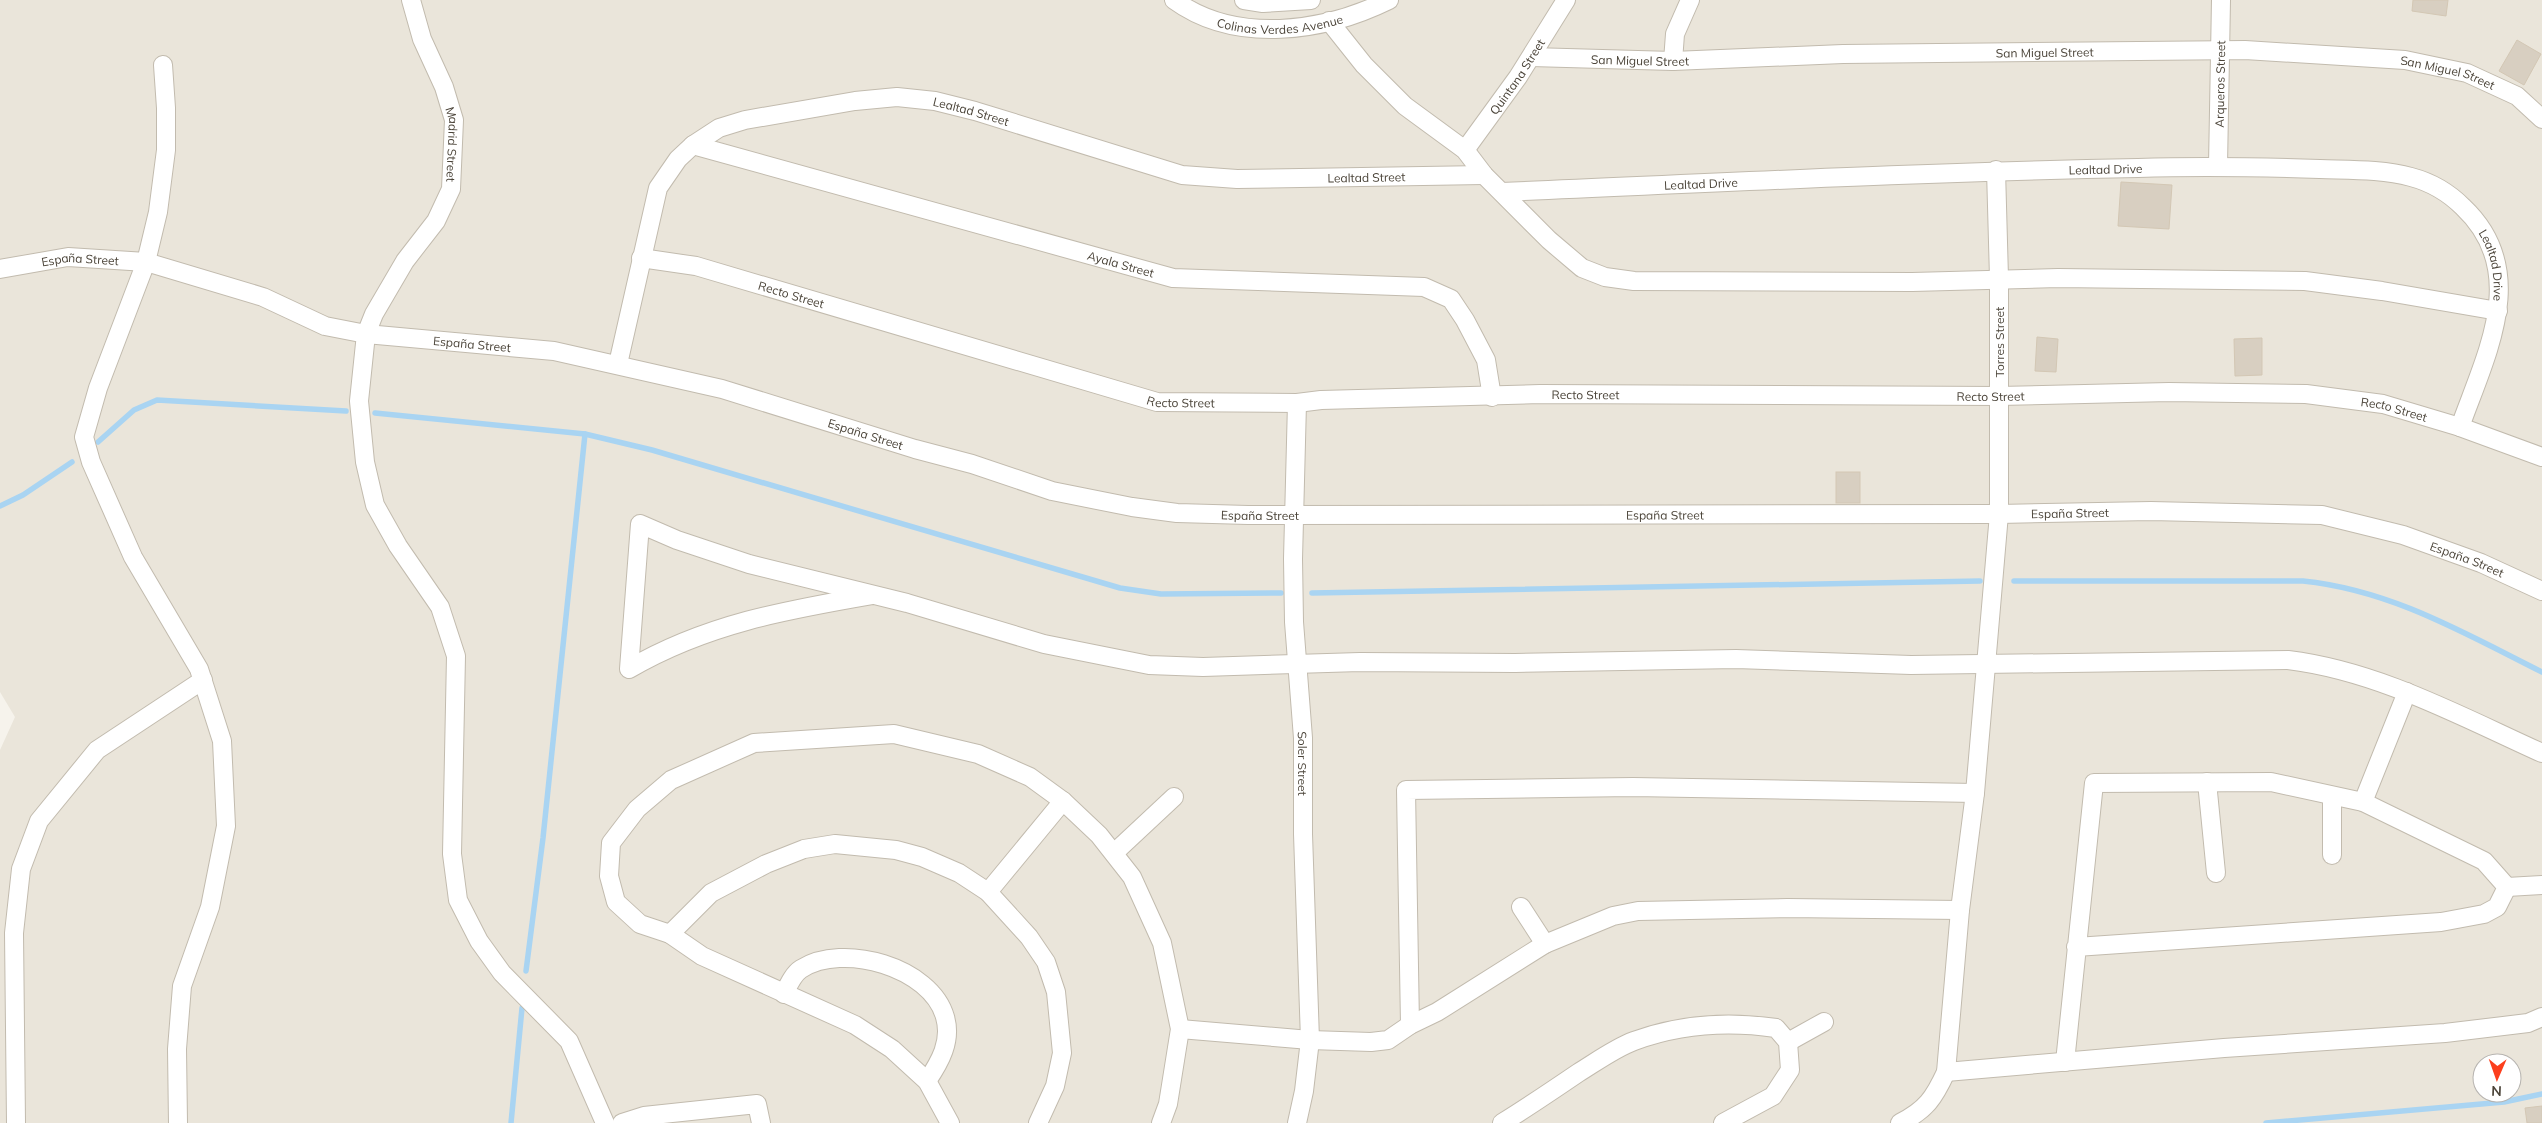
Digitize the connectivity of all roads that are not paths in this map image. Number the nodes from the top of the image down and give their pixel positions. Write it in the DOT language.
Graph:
graph roads {
  1 [pos="411,0"];
  2 [pos="1174,0"];
  3 [pos="1244,0"];
  4 [pos="1311,0"];
  5 [pos="1389,0"];
  6 [pos="1566,0"];
  7 [pos="1690,0"];
  8 [pos="2221,0"];
  9 [pos="1329,21"];
  10 [pos="2221,51"];
  11 [pos="1531,57"];
  12 [pos="1673,61"];
  13 [pos="163,65"];
  14 [pos="2542,119"];
  15 [pos="693,145"];
  16 [pos="1464,150"];
  17 [pos="2218,166"];
  18 [pos="1996,170"];
  19 [pos="1484,175"];
  20 [pos="1502,192"];
  21 [pos="641,258"];
  22 [pos="146,262"];
  23 [pos="0,269"];
  24 [pos="1998,278"];
  25 [pos="2498,312"];
  26 [pos="366,334"];
  27 [pos="618,364"];
  28 [pos="1999,396"];
  29 [pos="1492,397"];
  30 [pos="1297,404"];
  31 [pos="2460,426"];
  32 [pos="2542,457"];
  33 [pos="1295,513"];
  34 [pos="1999,514"];
  35 [pos="2542,591"];
  36 [pos="873,595"];
  37 [pos="1298,664"];
  38 [pos="1987,665"];
  39 [pos="203,680"];
  40 [pos="2406,692"];
  41 [pos="2542,753"];
  42 [pos="2207,782"];
  43 [pos="1975,793"];
  44 [pos="1174,797"];
  45 [pos="2332,797"];
  46 [pos="1063,801"];
  47 [pos="2363,802"];
  48 [pos="1114,853"];
  49 [pos="2332,855"];
  50 [pos="2216,873"];
  51 [pos="2542,885"];
  52 [pos="2507,887"];
  53 [pos="988,892"];
  54 [pos="1521,907"];
  55 [pos="1960,910"];
  56 [pos="670,934"];
  57 [pos="1546,944"];
  58 [pos="2076,946"];
  59 [pos="784,994"];
  60 [pos="2542,1017"];
  61 [pos="1824,1022"];
  62 [pos="1410,1025"];
  63 [pos="1180,1029"];
  64 [pos="1310,1040"];
  65 [pos="1788,1042"];
  66 [pos="2065,1062"];
  67 [pos="1946,1072"];
  68 [pos="927,1081"];
  69 [pos="16,1123"];
  70 [pos="178,1123"];
  71 [pos="605,1123"];
  72 [pos="622,1123"];
  73 [pos="761,1123"];
  74 [pos="950,1123"];
  75 [pos="1038,1123"];
  76 [pos="1162,1123"];
  77 [pos="1297,1123"];
  78 [pos="1502,1123"];
  79 [pos="1723,1123"];
  80 [pos="1900,1123"];
  1 -- 26 [label="street, Madrid Street"];
  2 -- 9 [label="street, Colinas Verdes Avenue"];
  3 -- 4 [label="street, Colinas Verdes Avenue"];
  5 -- 9 [label="street, Colinas Verdes Avenue"];
  6 -- 11 [label="street, Quintana Street"];
  7 -- 12 [label="street"];
  8 -- 10 [label="street, Arqueros Street"];
  9 -- 16 [label="street"];
  10 -- 12 [label="street, San Miguel Street"];
  10 -- 14 [label="street, San Miguel Street"];
  10 -- 17 [label="street, Arqueros Street"];
  11 -- 12 [label="street, San Miguel Street"];
  11 -- 16 [label="street, Quintana Street"];
  13 -- 22 [label="street"];
  15 -- 19 [label="street, Lealtad Street"];
  15 -- 21 [label="street, Lealtad Street"];
  15 -- 29 [label="street, Ayala Street"];
  16 -- 19 [label="street"];
  17 -- 18 [label="street, Lealtad Drive"];
  17 -- 25 [label="street, Lealtad Drive"];
  18 -- 20 [label="street, Lealtad Drive"];
  18 -- 24 [label="street, Torres Street"];
  19 -- 20 [label="street"];
  20 -- 24 [label="street"];
  21 -- 27 [label="street, Lealtad Street"];
  21 -- 30 [label="street, Recto Street"];
  22 -- 23 [label="street, España Street"];
  22 -- 26 [label="street, España Street"];
  22 -- 39 [label="street"];
  24 -- 25 [label="street"];
  24 -- 28 [label="street, Torres Street"];
  25 -- 31 [label="street, Lealtad Drive"];
  26 -- 27 [label="street, España Street"];
  26 -- 71 [label="street, Madrid Street"];
  27 -- 33 [label="street, España Street"];
  28 -- 29 [label="street, Recto Street"];
  28 -- 31 [label="street, Recto Street"];
  28 -- 34 [label="street, Torres Street"];
  29 -- 30 [label="street, Recto Street"];
  30 -- 33 [label="street, Soler Street"];
  31 -- 32 [label="street, Recto Street"];
  33 -- 34 [label="street, España Street"];
  33 -- 37 [label="street, Soler Street"];
  34 -- 35 [label="street, España Street"];
  34 -- 38 [label="street, Torres Street"];
  36 -- 36 [label="street"];
  36 -- 37 [label="street"];
  37 -- 38 [label="street"];
  37 -- 64 [label="street, Soler Street"];
  38 -- 40 [label="street"];
  38 -- 43 [label="street, Torres Street"];
  39 -- 69 [label="street"];
  39 -- 70 [label="street"];
  40 -- 41 [label="street"];
  40 -- 47 [label="street"];
  42 -- 45 [label="street"];
  42 -- 50 [label="street"];
  42 -- 58 [label="street"];
  43 -- 55 [label="street, Torres Street"];
  43 -- 62 [label="street"];
  44 -- 48 [label="street"];
  45 -- 47 [label="street"];
  45 -- 49 [label="street"];
  46 -- 48 [label="street"];
  46 -- 53 [label="street"];
  46 -- 56 [label="street"];
  47 -- 52 [label="street"];
  48 -- 63 [label="street"];
  51 -- 52 [label="street"];
  52 -- 58 [label="street"];
  53 -- 56 [label="street"];
  53 -- 75 [label="street"];
  54 -- 57 [label="street"];
  55 -- 57 [label="street"];
  55 -- 67 [label="street, Torres Street"];
  56 -- 59 [label="street"];
  57 -- 62 [label="street"];
  58 -- 66 [label="street"];
  59 -- 68 [label="street"];
  59 -- 68 [label="street"];
  60 -- 66 [label="street"];
  61 -- 65 [label="street"];
  62 -- 64 [label="street"];
  63 -- 64 [label="street"];
  63 -- 76 [label="street"];
  64 -- 77 [label="street, Soler Street"];
  65 -- 78 [label="street"];
  65 -- 79 [label="street"];
  66 -- 67 [label="street"];
  67 -- 80 [label="street"];
  68 -- 74 [label="street"];
  72 -- 73 [label="street"];
}
